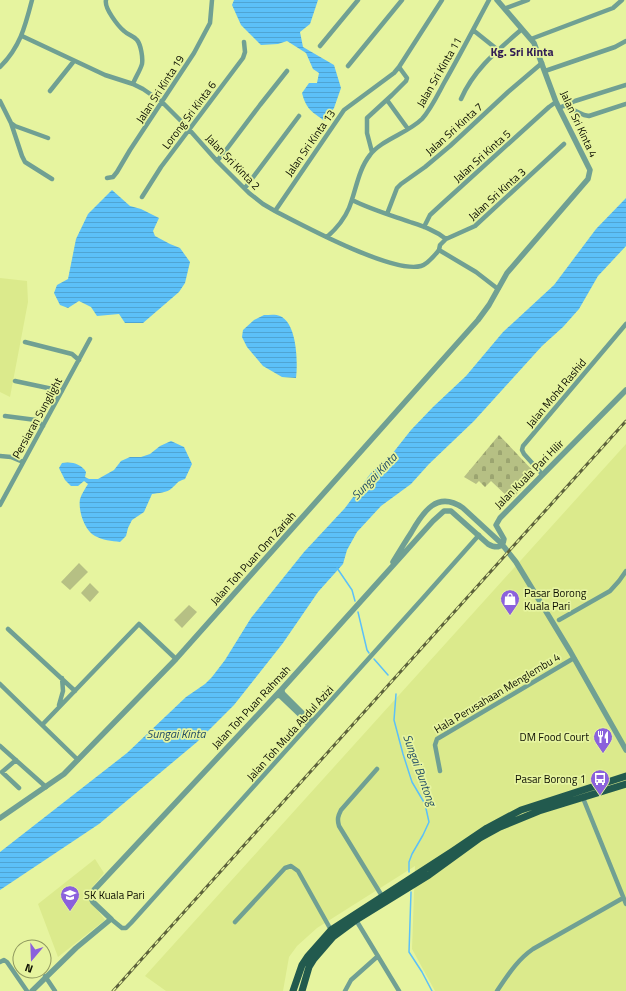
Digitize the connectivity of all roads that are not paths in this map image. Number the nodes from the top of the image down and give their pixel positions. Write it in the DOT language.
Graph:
graph roads {
  1 [pos="32,0"];
  2 [pos="106,0"];
  3 [pos="212,0"];
  4 [pos="358,0"];
  5 [pos="402,0"];
  6 [pos="442,0"];
  7 [pos="489,0"];
  8 [pos="497,0"];
  9 [pos="528,0"];
  10 [pos="622,0"];
  11 [pos="506,8"];
  12 [pos="522,29"];
  13 [pos="473,30"];
  14 [pos="22,36"];
  15 [pos="531,39"];
  16 [pos="626,41"];
  17 [pos="244,42"];
  18 [pos="320,46"];
  19 [pos="498,50"];
  20 [pos="74,60"];
  21 [pos="542,63"];
  22 [pos="348,66"];
  23 [pos="0,67"];
  24 [pos="399,67"];
  25 [pos="287,71"];
  26 [pos="545,72"];
  27 [pos="133,84"];
  28 [pos="626,85"];
  29 [pos="50,91"];
  30 [pos="461,99"];
  31 [pos="387,100"];
  32 [pos="0,101"];
  33 [pos="162,102"];
  34 [pos="556,102"];
  35 [pos="626,104"];
  36 [pos="562,107"];
  37 [pos="299,116"];
  38 [pos="11,122"];
  39 [pos="190,130"];
  40 [pos="408,130"];
  41 [pos="48,138"];
  42 [pos="564,144"];
  43 [pos="372,152"];
  44 [pos="217,161"];
  45 [pos="107,178"];
  46 [pos="52,179"];
  47 [pos="244,188"];
  48 [pos="142,197"];
  49 [pos="352,200"];
  50 [pos="275,211"];
  51 [pos="387,214"];
  52 [pos="424,227"];
  53 [pos="327,237"];
  54 [pos="446,239"];
  55 [pos="439,250"];
  56 [pos="498,288"];
  57 [pos="626,324"];
  58 [pos="90,339"];
  59 [pos="24,342"];
  60 [pos="79,360"];
  61 [pos="15,381"];
  62 [pos="626,390"];
  63 [pos="62,391"];
  64 [pos="5,416"];
  65 [pos="43,426"];
  66 [pos="0,456"];
  67 [pos="23,462"];
  68 [pos="542,474"];
  69 [pos="2,497"];
  70 [pos="0,505"];
  71 [pos="447,510"];
  72 [pos="424,512"];
  73 [pos="430,525"];
  74 [pos="479,535"];
  75 [pos="626,571"];
  76 [pos="385,574"];
  77 [pos="559,620"];
  78 [pos="8,629"];
  79 [pos="574,658"];
  80 [pos="176,659"];
  81 [pos="62,678"];
  82 [pos="0,684"];
  83 [pos="282,690"];
  84 [pos="75,691"];
  85 [pos="276,696"];
  86 [pos="58,709"];
  87 [pos="304,717"];
  88 [pos="312,720"];
  89 [pos="42,725"];
  90 [pos="308,725"];
  91 [pos="626,743"];
  92 [pos="0,746"];
  93 [pos="626,750"];
  94 [pos="16,760"];
  95 [pos="78,760"];
  96 [pos="377,769"];
  97 [pos="626,770"];
  98 [pos="1,771"];
  99 [pos="440,771"];
  100 [pos="626,776"];
  101 [pos="626,780"];
  102 [pos="610,781"];
  103 [pos="626,784"];
  104 [pos="46,787"];
  105 [pos="19,788"];
  106 [pos="583,798"];
  107 [pos="0,818"];
  108 [pos="382,896"];
  109 [pos="623,898"];
  110 [pos="626,904"];
  111 [pos="110,919"];
  112 [pos="356,920"];
  113 [pos="235,922"];
  114 [pos="331,930"];
  115 [pos="378,956"];
  116 [pos="0,962"];
  117 [pos="52,970"];
  118 [pos="42,979"];
  119 [pos="47,979"];
  120 [pos="302,990"];
  121 [pos="347,990"];
  122 [pos="27,991"];
  123 [pos="32,991"];
  124 [pos="55,991"];
  125 [pos="293,991"];
  126 [pos="399,991"];
  127 [pos="497,991"];
  1 -- 14 [label="street"];
  2 -- 27 [label="street"];
  3 -- 33 [label="street, Jalan Sri Kinta 19"];
  4 -- 18 [label="street"];
  5 -- 22 [label="street"];
  6 -- 24 [label="street, Jalan Sri Kinta 13"];
  7 -- 13 [label="street, Jalan Sri Kinta 11"];
  8 -- 11 [label="street, Jalan Sri Kinta 4"];
  9 -- 11 [label="street"];
  10 -- 15 [label="street"];
  11 -- 12 [label="street, Jalan Sri Kinta 4"];
  12 -- 15 [label="street, Jalan Sri Kinta 4"];
  12 -- 19 [label="street"];
  13 -- 19 [label="street"];
  13 -- 40 [label="street, Jalan Sri Kinta 11"];
  14 -- 20 [label="street, Jalan Sri Kinta 2"];
  14 -- 23 [label="street"];
  15 -- 21 [label="street, Jalan Sri Kinta 4"];
  16 -- 26 [label="street"];
  17 -- 39 [label="street, Lorong Sri Kinta 6"];
  19 -- 30 [label="street"];
  20 -- 27 [label="street, Jalan Sri Kinta 2"];
  20 -- 29 [label="street"];
  21 -- 26 [label="street, Jalan Sri Kinta 4"];
  21 -- 51 [label="street, Jalan Sri Kinta 7"];
  24 -- 31 [label="street"];
  24 -- 50 [label="street, Jalan Sri Kinta 13"];
  25 -- 44 [label="street"];
  26 -- 34 [label="street, Jalan Sri Kinta 4"];
  27 -- 33 [label="street, Jalan Sri Kinta 2"];
  28 -- 36 [label="street"];
  31 -- 40 [label="street"];
  31 -- 43 [label="street"];
  32 -- 38 [label="street"];
  33 -- 39 [label="street, Jalan Sri Kinta 2"];
  33 -- 45 [label="street, Jalan Sri Kinta 19"];
  34 -- 36 [label="street, Jalan Sri Kinta 4"];
  34 -- 52 [label="street, Jalan Sri Kinta 5"];
  35 -- 36 [label="street"];
  36 -- 56 [label="street, Jalan Sri Kinta 4"];
  37 -- 47 [label="street"];
  38 -- 41 [label="street"];
  38 -- 46 [label="street"];
  39 -- 44 [label="street, Jalan Sri Kinta 2"];
  39 -- 48 [label="street, Lorong Sri Kinta 6"];
  40 -- 43 [label="street, Jalan Sri Kinta 11"];
  42 -- 54 [label="street, Jalan Sri Kinta 3"];
  43 -- 49 [label="street, Jalan Sri Kinta 11"];
  44 -- 47 [label="street, Jalan Sri Kinta 2"];
  47 -- 50 [label="street, Jalan Sri Kinta 2"];
  49 -- 51 [label="street"];
  49 -- 53 [label="street, Jalan Sri Kinta 11"];
  50 -- 53 [label="street, Jalan Sri Kinta 2"];
  51 -- 52 [label="street"];
  52 -- 54 [label="street"];
  53 -- 55 [label="street, Jalan Sri Kinta 2"];
  54 -- 55 [label="street"];
  55 -- 56 [label="street"];
  56 -- 80 [label="street, Jalan Toh Puan Onn Zariah"];
  57 -- 68 [label="street, Jalan Mohd Rashid"];
  58 -- 60 [label="street, Persiaran Sunglight"];
  59 -- 60 [label="street"];
  60 -- 63 [label="street, Persiaran Sunglight"];
  61 -- 63 [label="street"];
  62 -- 68 [label="street, Jalan Kuala Pari Hilir"];
  63 -- 65 [label="street, Persiaran Sunglight"];
  64 -- 65 [label="street"];
  65 -- 67 [label="street, Persiaran Sunglight"];
  66 -- 67 [label="street"];
  67 -- 69 [label="street, Persiaran Sunglight"];
  68 -- 74 [label="street, Jalan Kuala Pari Hilir"];
  69 -- 70 [label="street, Persiaran Sunglight"];
  71 -- 73 [label="street, Jalan Toh Puan Rahmah"];
  71 -- 74 [label="street, Jalan Kuala Pari Hilir"];
  72 -- 73 [label="street"];
  72 -- 76 [label="street"];
  72 -- 79 [label="street"];
  73 -- 76 [label="street, Jalan Toh Puan Rahmah"];
  74 -- 88 [label="street, Jalan Toh Muda Abdul Azizi"];
  75 -- 77 [label="street"];
  76 -- 83 [label="street, Jalan Toh Puan Rahmah"];
  78 -- 81 [label="street"];
  79 -- 91 [label="street"];
  79 -- 93 [label="street"];
  79 -- 99 [label="street, Hala Perusahaan Menglembu 4"];
  80 -- 84 [label="street"];
  80 -- 95 [label="street, Jalan Toh Puan Onn Zariah"];
  81 -- 84 [label="street"];
  81 -- 86 [label="street"];
  82 -- 89 [label="street"];
  83 -- 85 [label="street, Jalan Toh Puan Rahmah"];
  83 -- 87 [label="street"];
  84 -- 86 [label="street"];
  85 -- 87 [label="street"];
  85 -- 111 [label="street, Jalan Toh Puan Rahmah"];
  86 -- 89 [label="street"];
  87 -- 88 [label="street"];
  87 -- 90 [label="street"];
  88 -- 90 [label="street, Jalan Toh Muda Abdul Azizi"];
  89 -- 95 [label="street"];
  90 -- 111 [label="street, Jalan Toh Muda Abdul Azizi"];
  92 -- 94 [label="street"];
  94 -- 98 [label="street"];
  94 -- 104 [label="street"];
  95 -- 104 [label="street, Jalan Toh Puan Onn Zariah"];
  96 -- 108 [label="street"];
  97 -- 102 [label="main road"];
  98 -- 105 [label="street"];
  100 -- 102 [label="main road"];
  101 -- 106 [label="main road"];
  102 -- 108 [label="main road"];
  103 -- 106 [label="main road"];
  104 -- 107 [label="street, Jalan Toh Puan Onn Zariah"];
  106 -- 109 [label="street"];
  106 -- 112 [label="main road"];
  108 -- 114 [label="main road"];
  109 -- 110 [label="street"];
  109 -- 127 [label="street"];
  111 -- 117 [label="street"];
  112 -- 115 [label="street"];
  112 -- 120 [label="main road"];
  113 -- 114 [label="street"];
  114 -- 125 [label="main road"];
  115 -- 121 [label="street"];
  115 -- 126 [label="street"];
  116 -- 122 [label="street"];
  118 -- 123 [label="street"];
  119 -- 124 [label="street"];
}
